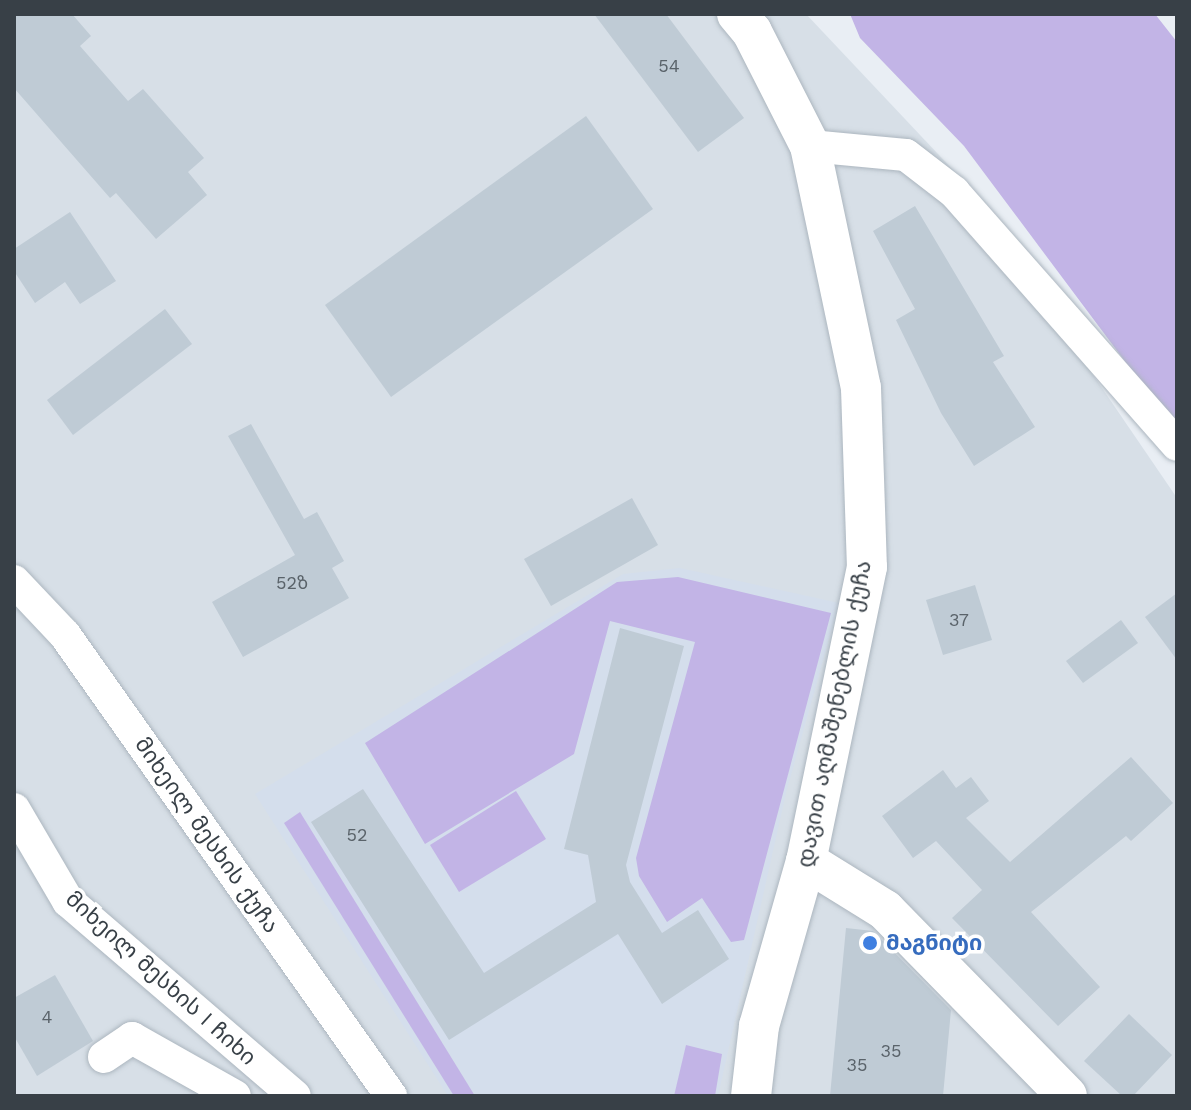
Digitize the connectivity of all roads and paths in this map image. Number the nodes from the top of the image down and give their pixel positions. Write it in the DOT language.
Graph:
graph roads {
  1 [pos="737,14"];
  2 [pos="810,146"];
  3 [pos="1177,445"];
  4 [pos="14,581"];
  5 [pos="14,809"];
  6 [pos="806,861"];
  7 [pos="104,1057"];
  8 [pos="235,1096"];
  9 [pos="295,1096"];
  10 [pos="391,1096"];
  11 [pos="751,1096"];
  12 [pos="1067,1096"];
  1 -- 2 [label="street, დავით აღმაშენებლის ქუჩა"];
  2 -- 3 [label="street"];
  2 -- 6 [label="street, დავით აღმაშენებლის ქუჩა"];
  4 -- 10 [label="street, მიხეილ მესხის ქუჩა"];
  5 -- 9 [label="street, მიხეილ მესხის I ჩიხი"];
  6 -- 11 [label="street, დავით აღმაშენებლის ქუჩა"];
  6 -- 12 [label="street"];
  7 -- 8 [label="street"];
}
